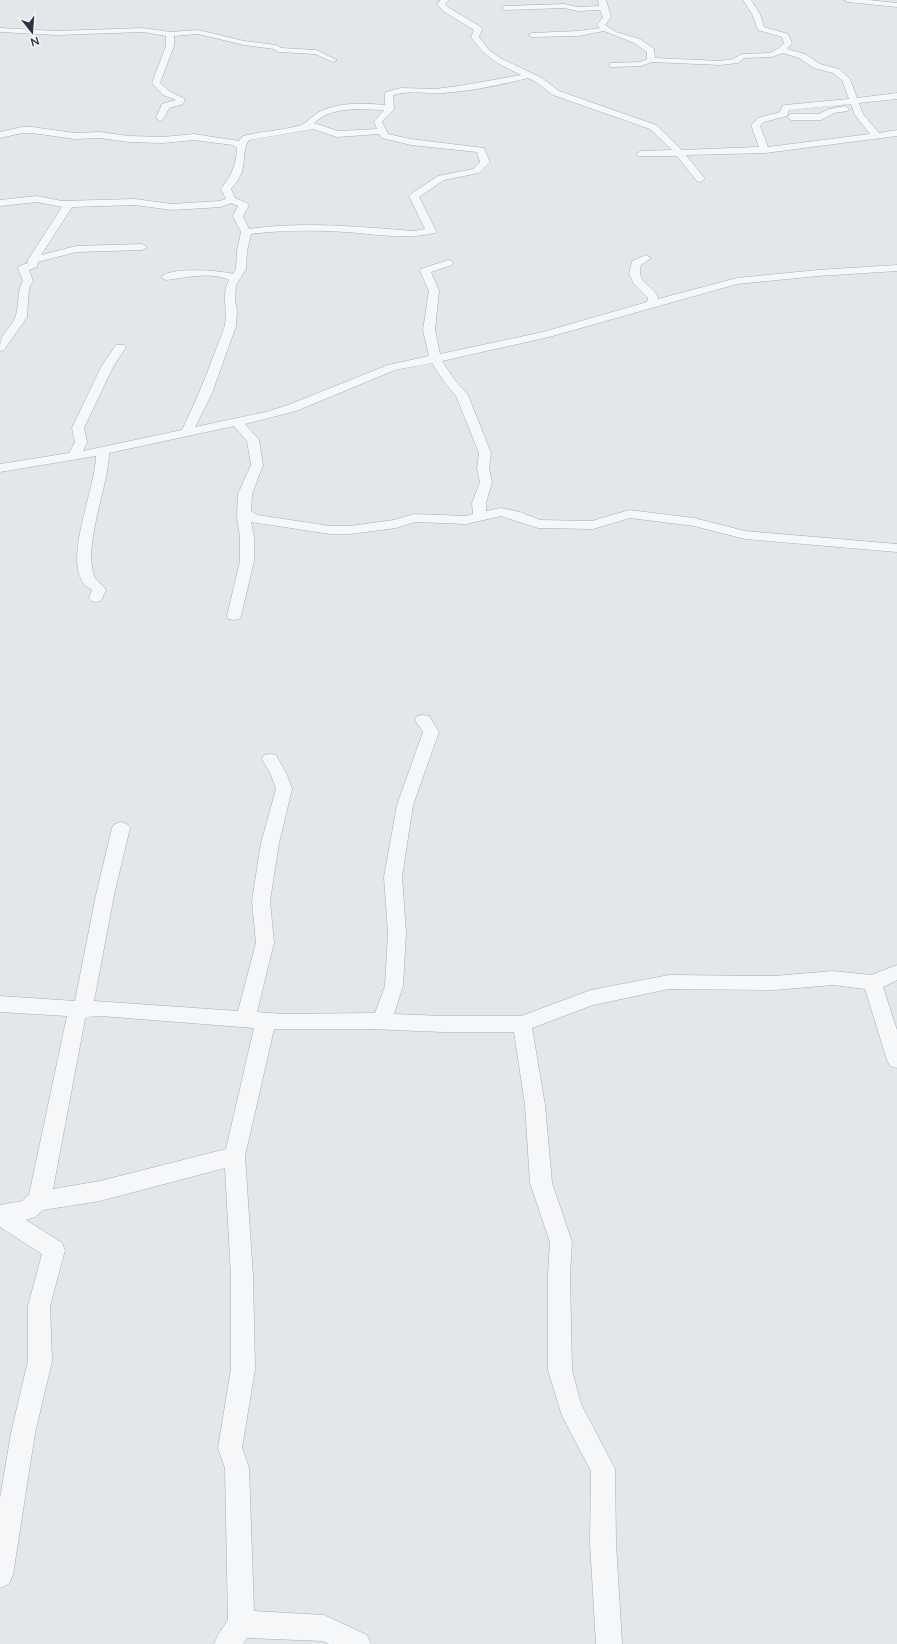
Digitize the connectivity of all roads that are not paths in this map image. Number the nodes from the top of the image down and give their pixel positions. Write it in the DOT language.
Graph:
graph roads {
  1 [pos="445,0"];
  2 [pos="747,0"];
  3 [pos="848,0"];
  4 [pos="603,4"];
  5 [pos="897,6"];
  6 [pos="506,8"];
  7 [pos="605,29"];
  8 [pos="0,30"];
  9 [pos="170,34"];
  10 [pos="532,35"];
  11 [pos="782,50"];
  12 [pos="333,60"];
  13 [pos="651,60"];
  14 [pos="613,65"];
  15 [pos="530,76"];
  16 [pos="850,88"];
  17 [pos="897,96"];
  18 [pos="881,99"];
  19 [pos="897,103"];
  20 [pos="856,104"];
  21 [pos="390,108"];
  22 [pos="160,118"];
  23 [pos="765,119"];
  24 [pos="306,127"];
  25 [pos="382,131"];
  26 [pos="897,133"];
  27 [pos="876,135"];
  28 [pos="0,136"];
  29 [pos="241,147"];
  30 [pos="765,150"];
  31 [pos="679,152"];
  32 [pos="641,154"];
  33 [pos="700,179"];
  34 [pos="231,200"];
  35 [pos="0,203"];
  36 [pos="69,204"];
  37 [pos="246,232"];
  38 [pos="142,247"];
  39 [pos="646,258"];
  40 [pos="33,260"];
  41 [pos="448,263"];
  42 [pos="897,268"];
  43 [pos="166,277"];
  44 [pos="235,279"];
  45 [pos="652,304"];
  46 [pos="120,347"];
  47 [pos="0,348"];
  48 [pos="435,358"];
  49 [pos="236,421"];
  50 [pos="186,434"];
  51 [pos="103,451"];
  52 [pos="74,456"];
  53 [pos="0,468"];
  54 [pos="244,514"];
  55 [pos="480,517"];
  56 [pos="268,521"];
  57 [pos="246,532"];
  58 [pos="897,548"];
  59 [pos="96,598"];
  60 [pos="234,616"];
  61 [pos="423,720"];
  62 [pos="270,759"];
  63 [pos="121,828"];
  64 [pos="897,972"];
  65 [pos="872,983"];
  66 [pos="0,1004"];
  67 [pos="83,1009"];
  68 [pos="256,1020"];
  69 [pos="382,1021"];
  70 [pos="522,1024"];
  71 [pos="897,1060"];
  72 [pos="235,1156"];
  73 [pos="38,1201"];
  74 [pos="0,1215"];
  75 [pos="0,1575"];
  76 [pos="234,1634"];
  77 [pos="358,1644"];
  78 [pos="609,1644"];
  1 -- 15 [label="street"];
  2 -- 11 [label="street"];
  3 -- 5 [label="street"];
  4 -- 6 [label="street"];
  4 -- 7 [label="street"];
  7 -- 10 [label="street"];
  7 -- 13 [label="street"];
  8 -- 9 [label="street"];
  9 -- 12 [label="street"];
  9 -- 22 [label="street"];
  11 -- 13 [label="street"];
  11 -- 16 [label="street"];
  13 -- 14 [label="street"];
  15 -- 21 [label="street"];
  15 -- 31 [label="street"];
  16 -- 18 [label="street"];
  16 -- 20 [label="street"];
  17 -- 18 [label="street"];
  18 -- 19 [label="street"];
  18 -- 20 [label="street"];
  20 -- 23 [label="street"];
  20 -- 23 [label="street"];
  20 -- 27 [label="street"];
  21 -- 24 [label="street"];
  21 -- 25 [label="street"];
  23 -- 30 [label="street"];
  24 -- 25 [label="street"];
  24 -- 29 [label="street"];
  25 -- 37 [label="street"];
  26 -- 27 [label="street"];
  27 -- 30 [label="street"];
  28 -- 29 [label="street"];
  29 -- 34 [label="street"];
  30 -- 31 [label="street"];
  31 -- 32 [label="street"];
  31 -- 33 [label="street"];
  34 -- 36 [label="street"];
  34 -- 37 [label="street"];
  35 -- 36 [label="street"];
  36 -- 40 [label="street"];
  37 -- 44 [label="street"];
  38 -- 40 [label="street"];
  39 -- 45 [label="street"];
  40 -- 47 [label="street"];
  41 -- 48 [label="street"];
  42 -- 45 [label="street"];
  43 -- 44 [label="street"];
  44 -- 50 [label="street"];
  45 -- 48 [label="street"];
  46 -- 52 [label="street"];
  48 -- 49 [label="street"];
  48 -- 55 [label="street"];
  49 -- 50 [label="street"];
  49 -- 54 [label="street"];
  50 -- 51 [label="street"];
  51 -- 52 [label="street"];
  51 -- 59 [label="street"];
  52 -- 53 [label="street"];
  54 -- 56 [label="street"];
  54 -- 57 [label="street"];
  55 -- 56 [label="street"];
  55 -- 58 [label="street"];
  56 -- 57 [label="street"];
  57 -- 60 [label="street"];
  61 -- 69 [label="street"];
  62 -- 68 [label="street"];
  63 -- 67 [label="street"];
  64 -- 65 [label="street"];
  65 -- 70 [label="street"];
  65 -- 71 [label="street"];
  66 -- 67 [label="street"];
  67 -- 68 [label="street"];
  67 -- 73 [label="street"];
  68 -- 69 [label="street"];
  68 -- 72 [label="street"];
  69 -- 70 [label="street"];
  70 -- 78 [label="street"];
  72 -- 73 [label="street"];
  72 -- 76 [label="street"];
  73 -- 74 [label="street"];
  74 -- 75 [label="street"];
  76 -- 77 [label="street"];
}
